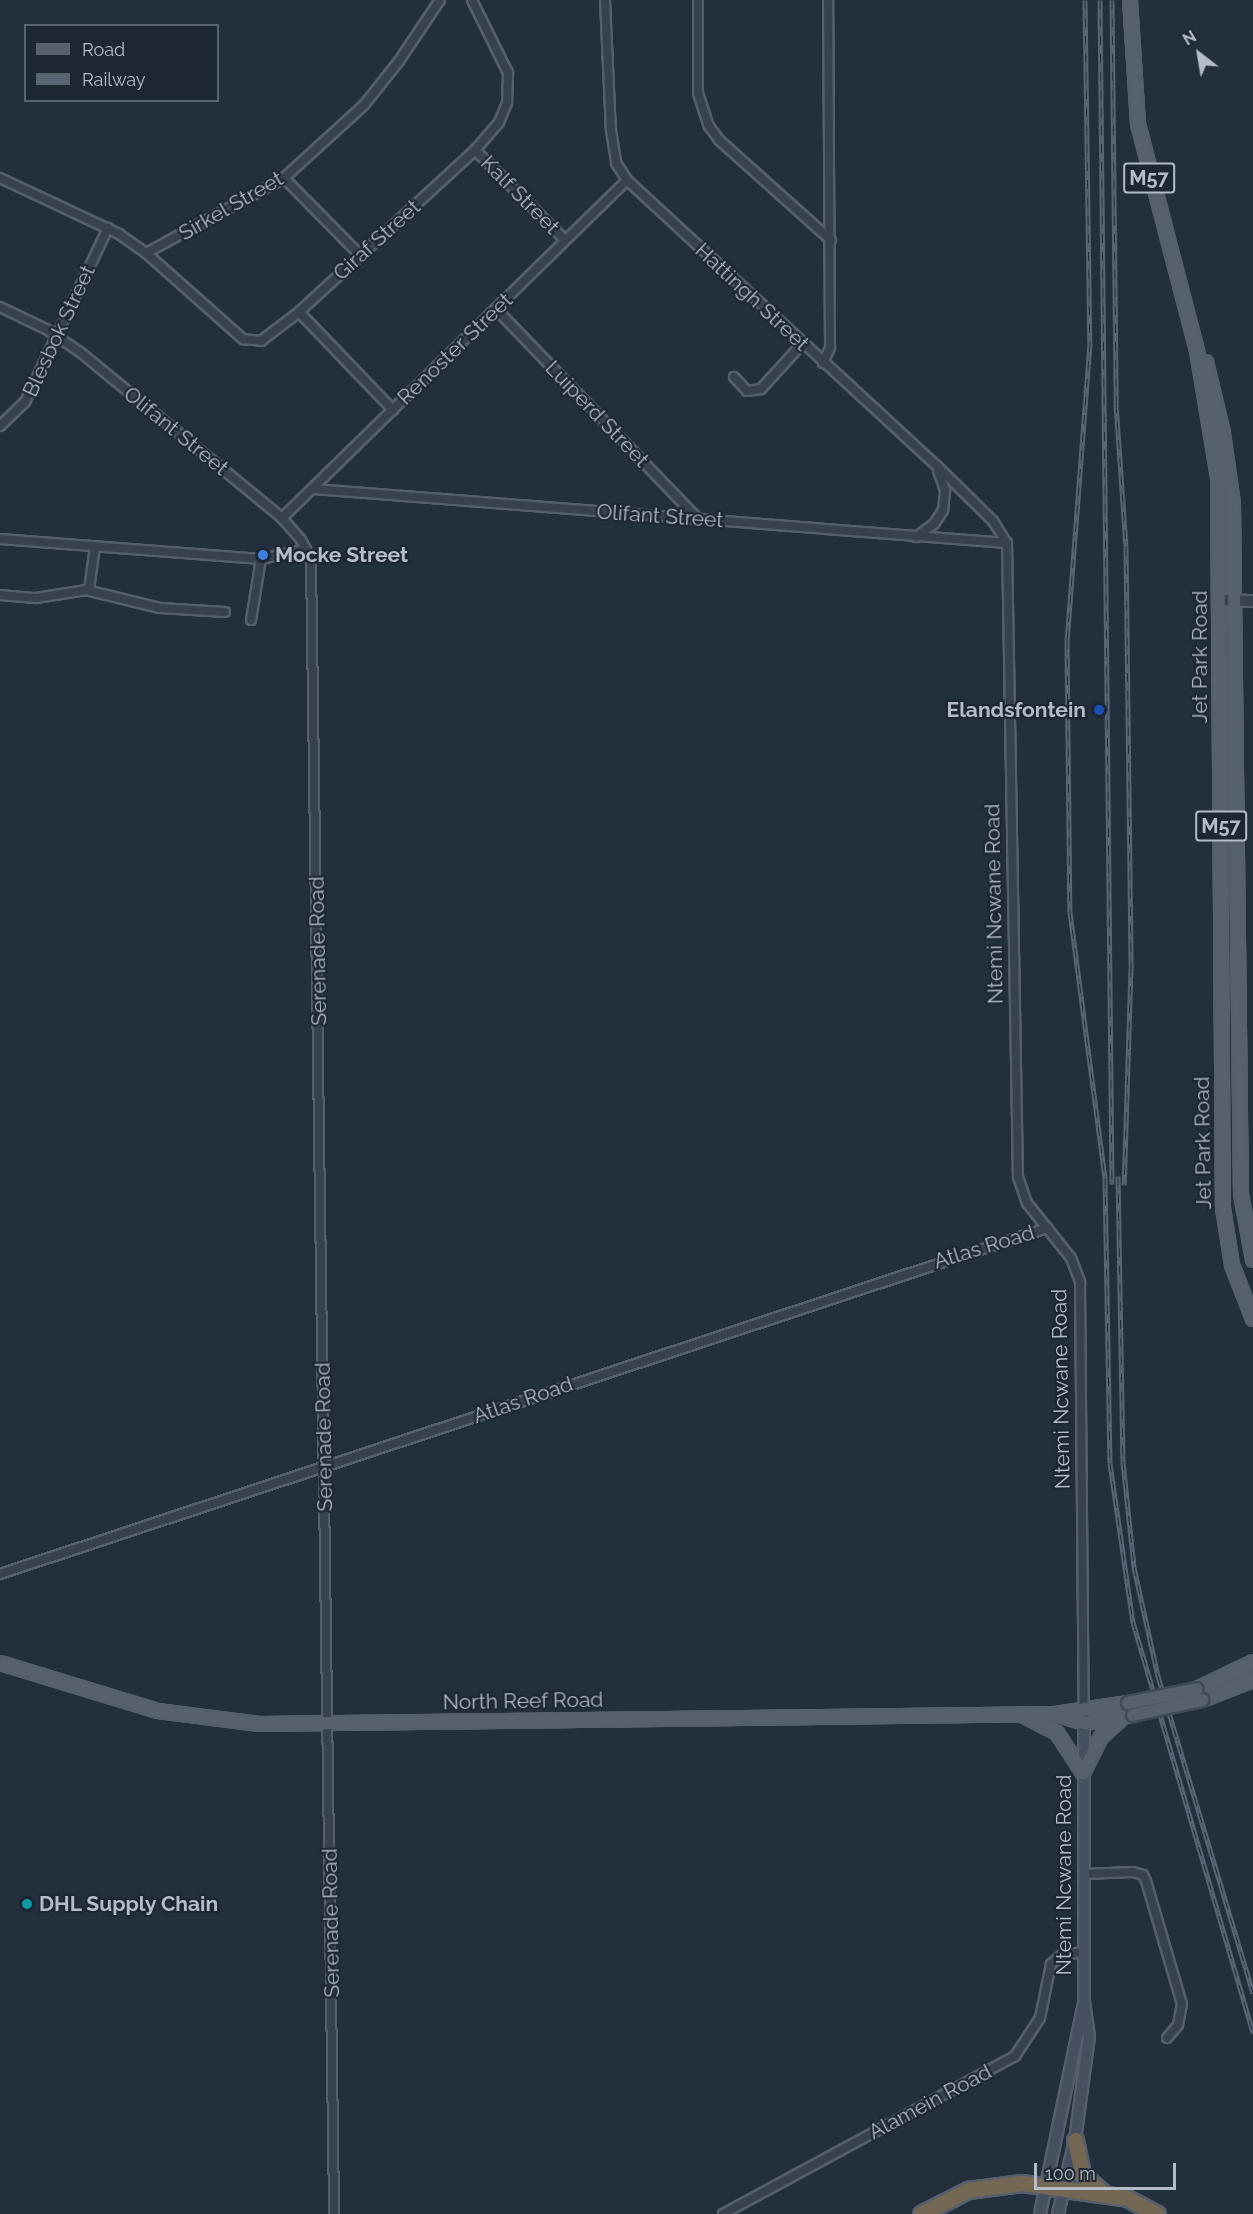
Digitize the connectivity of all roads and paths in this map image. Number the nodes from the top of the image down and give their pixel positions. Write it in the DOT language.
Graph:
graph roads {
  1 [pos="440,0"];
  2 [pos="471,0"];
  3 [pos="604,0"];
  4 [pos="698,0"];
  5 [pos="828,0"];
  6 [pos="1130,0"];
  7 [pos="1136,0"];
  8 [pos="475,150"];
  9 [pos="0,177"];
  10 [pos="284,178"];
  11 [pos="627,180"];
  12 [pos="108,228"];
  13 [pos="565,240"];
  14 [pos="831,240"];
  15 [pos="146,253"];
  16 [pos="360,255"];
  17 [pos="0,307"];
  18 [pos="496,309"];
  19 [pos="299,312"];
  20 [pos="54,334"];
  21 [pos="802,344"];
  22 [pos="822,363"];
  23 [pos="734,377"];
  24 [pos="393,410"];
  25 [pos="0,426"];
  26 [pos="936,465"];
  27 [pos="314,489"];
  28 [pos="282,518"];
  29 [pos="698,519"];
  30 [pos="915,537"];
  31 [pos="0,539"];
  32 [pos="1007,543"];
  33 [pos="94,546"];
  34 [pos="306,549"];
  35 [pos="261,559"];
  36 [pos="89,590"];
  37 [pos="0,595"];
  38 [pos="1237,599"];
  39 [pos="1219,600"];
  40 [pos="1253,601"];
  41 [pos="225,612"];
  42 [pos="251,620"];
  43 [pos="313,660"];
  44 [pos="1047,1228"];
  45 [pos="1253,1260"];
  46 [pos="1253,1319"];
  47 [pos="324,1467"];
  48 [pos="0,1574"];
  49 [pos="1253,1662"];
  50 [pos="0,1664"];
  51 [pos="1253,1680"];
  52 [pos="1200,1694"];
  53 [pos="1084,1707"];
  54 [pos="1128,1712"];
  55 [pos="1017,1713"];
  56 [pos="1055,1714"];
  57 [pos="329,1724"];
  58 [pos="1084,1724"];
  59 [pos="1083,1773"];
  60 [pos="1084,1874"];
  61 [pos="1084,1952"];
  62 [pos="1084,2003"];
  63 [pos="1167,2038"];
  64 [pos="1075,2140"];
  65 [pos="1047,2185"];
  66 [pos="1064,2189"];
  67 [pos="1105,2193"];
  68 [pos="334,2214"];
  69 [pos="723,2214"];
  70 [pos="921,2214"];
  71 [pos="1040,2214"];
  72 [pos="1059,2214"];
  73 [pos="1157,2214"];
  1 -- 10 [label="street, Sirkel Street"];
  2 -- 8 [label="street, Giraf Street"];
  3 -- 11 [label="street, Hattingh Street"];
  4 -- 14 [label="street"];
  5 -- 14 [label="street"];
  6 -- 39 [label="main road, Jet Park Road / M57"];
  7 -- 38 [label="main road, Jet Park Road / M57"];
  8 -- 13 [label="street, Kalf Street"];
  8 -- 16 [label="street, Giraf Street"];
  9 -- 12 [label="street"];
  10 -- 15 [label="street, Sirkel Street"];
  10 -- 16 [label="street"];
  11 -- 13 [label="street, Renoster Street"];
  11 -- 21 [label="street, Hattingh Street"];
  12 -- 15 [label="street"];
  12 -- 20 [label="street, Blesbok Street"];
  13 -- 18 [label="street, Renoster Street"];
  14 -- 22 [label="street"];
  15 -- 19 [label="street, Giraf Street"];
  16 -- 19 [label="street, Giraf Street"];
  17 -- 20 [label="street, Olifant Street"];
  18 -- 24 [label="street, Renoster Street"];
  18 -- 29 [label="street, Luiperd Street"];
  19 -- 24 [label="street"];
  20 -- 25 [label="street, Blesbok Street"];
  20 -- 28 [label="street, Olifant Street"];
  21 -- 22 [label="street, Hattingh Street"];
  21 -- 23 [label="street"];
  22 -- 26 [label="street, Hattingh Street"];
  24 -- 27 [label="street, Renoster Street"];
  26 -- 30 [label="street"];
  26 -- 32 [label="street, Hattingh Street"];
  27 -- 28 [label="street, Renoster Street"];
  27 -- 29 [label="street, Olifant Street"];
  28 -- 34 [label="street, Olifant Street"];
  29 -- 30 [label="street, Olifant Street"];
  30 -- 32 [label="street, Olifant Street"];
  31 -- 33 [label="street"];
  32 -- 44 [label="street, Ntemi Ncwane Road"];
  33 -- 35 [label="street"];
  33 -- 36 [label="street"];
  34 -- 35 [label="street"];
  34 -- 43 [label="street, Olifant Street"];
  35 -- 42 [label="street"];
  36 -- 37 [label="street"];
  36 -- 41 [label="street"];
  38 -- 39 [label="street"];
  38 -- 40 [label="street"];
  38 -- 45 [label="main road, Jet Park Road / M57"];
  39 -- 46 [label="main road, Jet Park Road / M57"];
  43 -- 47 [label="street, Serenade Road"];
  44 -- 47 [label="street, Atlas Road"];
  44 -- 53 [label="street, Ntemi Ncwane Road"];
  47 -- 48 [label="street, Atlas Road"];
  47 -- 57 [label="street, Serenade Road"];
  49 -- 52 [label="main road, North Reef Road"];
  50 -- 57 [label="main road, North Reef Road"];
  51 -- 52 [label="main road, North Reef Road"];
  52 -- 54 [label="main road, North Reef Road, bridge"];
  53 -- 54 [label="main road, North Reef Road"];
  53 -- 56 [label="main road, North Reef Road"];
  53 -- 58 [label="main road, Ntemi Ncwane Road"];
  54 -- 58 [label="main road, North Reef Road"];
  54 -- 59 [label="main road"];
  55 -- 56 [label="main road, North Reef Road"];
  55 -- 57 [label="main road, North Reef Road"];
  55 -- 59 [label="main road"];
  56 -- 58 [label="main road, North Reef Road"];
  57 -- 68 [label="street, Serenade Road"];
  58 -- 59 [label="main road, Ntemi Ncwane Road"];
  59 -- 60 [label="main road, Ntemi Ncwane Road"];
  60 -- 61 [label="main road, Ntemi Ncwane Road"];
  60 -- 63 [label="street"];
  61 -- 62 [label="main road, Ntemi Ncwane Road"];
  61 -- 69 [label="street, Alamein Road"];
  62 -- 64 [label="main road, Ntemi Ncwane Road"];
  62 -- 65 [label="main road, Ntemi Ncwane Road"];
  64 -- 66 [label="main road, Ntemi Ncwane Road"];
  64 -- 67 [label="highway"];
  65 -- 66 [label="highway"];
  65 -- 70 [label="highway"];
  65 -- 71 [label="main road, Ntemi Ncwane Road"];
  66 -- 67 [label="highway"];
  66 -- 72 [label="main road, Ntemi Ncwane Road"];
  67 -- 73 [label="highway"];
}
